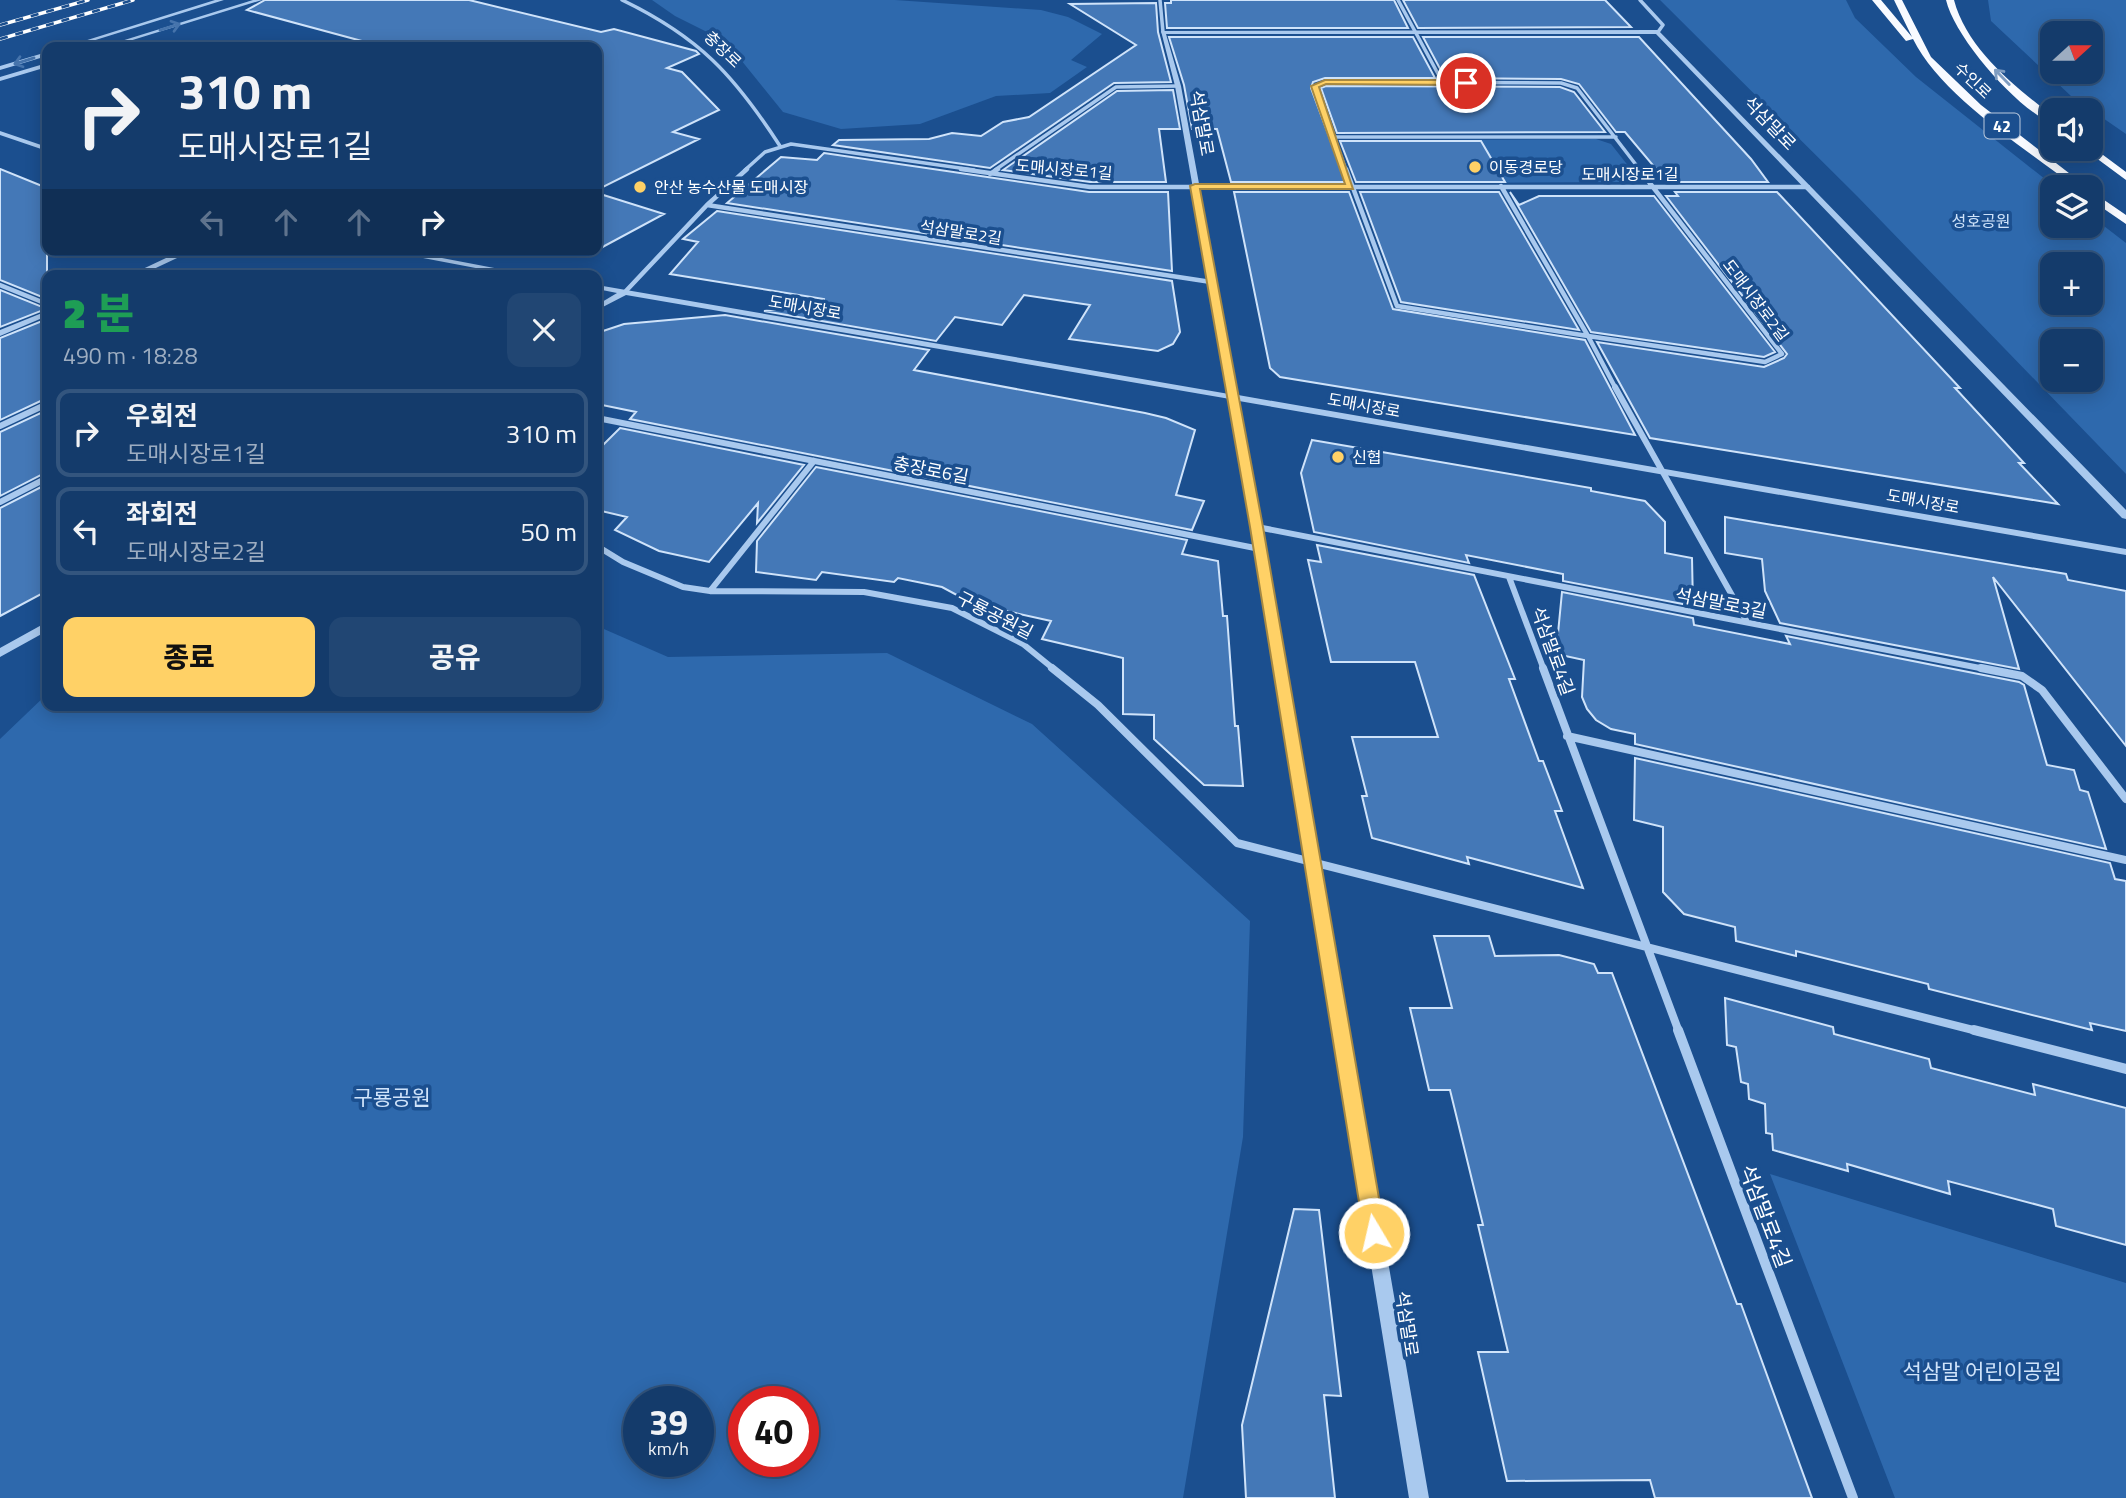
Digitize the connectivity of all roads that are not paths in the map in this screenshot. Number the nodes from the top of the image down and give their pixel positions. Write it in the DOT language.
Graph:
graph roads {
  1 [pos="221,0"];
  2 [pos="259,0"];
  3 [pos="622,0"];
  4 [pos="1160,0"];
  5 [pos="1398,0"];
  6 [pos="1640,0"];
  7 [pos="1875,0"];
  8 [pos="1898,0"];
  9 [pos="1950,0"];
  10 [pos="1415,31"];
  11 [pos="1163,32"];
  12 [pos="1658,32"];
  13 [pos="84,42"];
  14 [pos="121,42"];
  15 [pos="42,55"];
  16 [pos="1927,58"];
  17 [pos="42,66"];
  18 [pos="0,68"];
  19 [pos="0,79"];
  20 [pos="1443,83"];
  21 [pos="1178,86"];
  22 [pos="2040,111"];
  23 [pos="0,133"];
  24 [pos="1332,137"];
  25 [pos="1616,137"];
  26 [pos="780,146"];
  27 [pos="42,147"];
  28 [pos="2103,160"];
  29 [pos="990,174"];
  30 [pos="2066,175"];
  31 [pos="2126,177"];
  32 [pos="1195,186"];
  33 [pos="1501,186"];
  34 [pos="1350,187"];
  35 [pos="1654,187"];
  36 [pos="1808,187"];
  37 [pos="2103,203"];
  38 [pos="707,205"];
  39 [pos="2126,220"];
  40 [pos="177,256"];
  41 [pos="419,256"];
  42 [pos="146,270"];
  43 [pos="499,270"];
  44 [pos="1211,282"];
  45 [pos="0,285"];
  46 [pos="602,288"];
  47 [pos="625,292"];
  48 [pos="42,302"];
  49 [pos="602,305"];
  50 [pos="42,315"];
  51 [pos="0,333"];
  52 [pos="1588,336"];
  53 [pos="1231,398"];
  54 [pos="42,406"];
  55 [pos="602,419"];
  56 [pos="0,426"];
  57 [pos="814,461"];
  58 [pos="1661,472"];
  59 [pos="42,481"];
  60 [pos="0,502"];
  61 [pos="2126,516"];
  62 [pos="1257,527"];
  63 [pos="602,549"];
  64 [pos="1260,549"];
  65 [pos="2126,552"];
  66 [pos="1509,577"];
  67 [pos="710,591"];
  68 [pos="1747,622"];
  69 [pos="42,629"];
  70 [pos="0,653"];
  71 [pos="1567,736"];
  72 [pos="2126,799"];
  73 [pos="2126,860"];
  74 [pos="1312,862"];
  75 [pos="1646,946"];
  76 [pos="2126,1069"];
  77 [pos="1419,1498"];
  78 [pos="1853,1498"];
  1 -- 13 [label="street"];
  14 -- 2 [label="street, one-way"];
  3 -- 26 [label="street, 충장로"];
  4 -- 11 [label="street"];
  5 -- 10 [label="street"];
  6 -- 12 [label="street"];
  7 -- 16 [label="highway"];
  8 -- 16 [label="highway, 수인로 / 42"];
  22 -- 9 [label="highway, 수인로 / 42, one-way"];
  10 -- 11 [label="street"];
  10 -- 12 [label="street"];
  10 -- 20 [label="street"];
  11 -- 21 [label="street, 석삼말로"];
  12 -- 36 [label="street, 석삼말로"];
  15 -- 18 [label="street, one-way"];
  16 -- 30 [label="highway, 수인로 / 42"];
  17 -- 19 [label="street"];
  20 -- 24 [label="street, 도매시장로2길"];
  20 -- 25 [label="street, 도매시장로2길"];
  21 -- 29 [label="street, 도매시장로1길"];
  21 -- 32 [label="street, 석삼말로"];
  23 -- 27 [label="street"];
  24 -- 25 [label="street"];
  24 -- 34 [label="street, 도매시장로2길"];
  25 -- 35 [label="street, 도매시장로2길"];
  26 -- 29 [label="street, 도매시장로1길"];
  26 -- 38 [label="street"];
  28 -- 31 [label="highway"];
  29 -- 32 [label="street, 도매시장로1길"];
  32 -- 34 [label="street, 도매시장로1길"];
  32 -- 44 [label="street, 석삼말로"];
  33 -- 34 [label="street, 도매시장로1길"];
  33 -- 35 [label="street, 도매시장로1길"];
  33 -- 52 [label="street"];
  34 -- 52 [label="street, 도매시장로2길"];
  35 -- 36 [label="street, 도매시장로1길"];
  35 -- 52 [label="street, 도매시장로2길"];
  36 -- 61 [label="street, 석삼말로"];
  37 -- 39 [label="highway"];
  38 -- 44 [label="street, 석삼말로2길"];
  38 -- 47 [label="street"];
  40 -- 42 [label="street"];
  41 -- 43 [label="street"];
  44 -- 53 [label="street, 석삼말로"];
  45 -- 48 [label="street"];
  46 -- 47 [label="street, 도매시장로"];
  47 -- 49 [label="street"];
  47 -- 53 [label="street, 도매시장로"];
  50 -- 51 [label="street"];
  52 -- 58 [label="street"];
  53 -- 58 [label="street, 도매시장로"];
  53 -- 62 [label="street, 석삼말로"];
  54 -- 56 [label="street"];
  55 -- 57 [label="street, 충장로6길"];
  57 -- 64 [label="street, 충장로6길"];
  57 -- 67 [label="street"];
  58 -- 65 [label="street, 도매시장로"];
  58 -- 68 [label="street"];
  59 -- 60 [label="street"];
  62 -- 64 [label="street, 석삼말로"];
  62 -- 66 [label="street, 석삼말로3길"];
  63 -- 67 [label="street, 구룡공원길"];
  64 -- 74 [label="street, 석삼말로"];
  66 -- 68 [label="street, 석삼말로3길"];
  66 -- 71 [label="street, 석삼말로4길"];
  67 -- 74 [label="street, 구룡공원길"];
  68 -- 72 [label="street, 석삼말로3길"];
  69 -- 70 [label="street"];
  71 -- 73 [label="street"];
  71 -- 75 [label="street, 석삼말로4길"];
  74 -- 75 [label="street, 구룡공원길"];
  74 -- 77 [label="street, 석삼말로"];
  75 -- 76 [label="street"];
  75 -- 78 [label="street, 석삼말로4길"];
}
